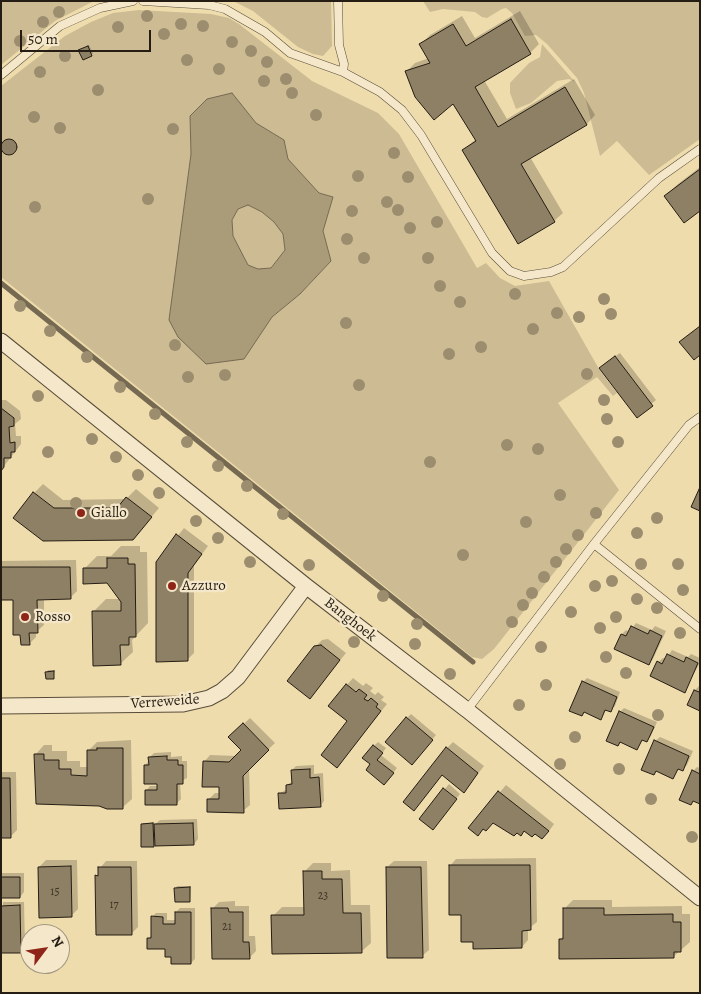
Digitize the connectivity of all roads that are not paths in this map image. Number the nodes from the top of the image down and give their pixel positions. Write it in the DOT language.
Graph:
graph roads {
  1 [pos="133,1"];
  2 [pos="142,1"];
  3 [pos="338,1"];
  4 [pos="343,72"];
  5 [pos="1,76"];
  6 [pos="700,149"];
  7 [pos="1,341"];
  8 [pos="700,417"];
  9 [pos="594,544"];
  10 [pos="306,586"];
  11 [pos="700,629"];
  12 [pos="1,706"];
  13 [pos="467,710"];
  14 [pos="700,898"];
  1 -- 5 [label="lane"];
  2 -- 4 [label="lane"];
  3 -- 4 [label="lane"];
  4 -- 6 [label="lane"];
  7 -- 10 [label="street, Banghoek"];
  8 -- 9 [label="lane"];
  9 -- 11 [label="lane"];
  9 -- 13 [label="lane"];
  10 -- 12 [label="street, Verreweide"];
  10 -- 13 [label="street, Banghoek"];
  13 -- 14 [label="street, Banghoek"];
}
